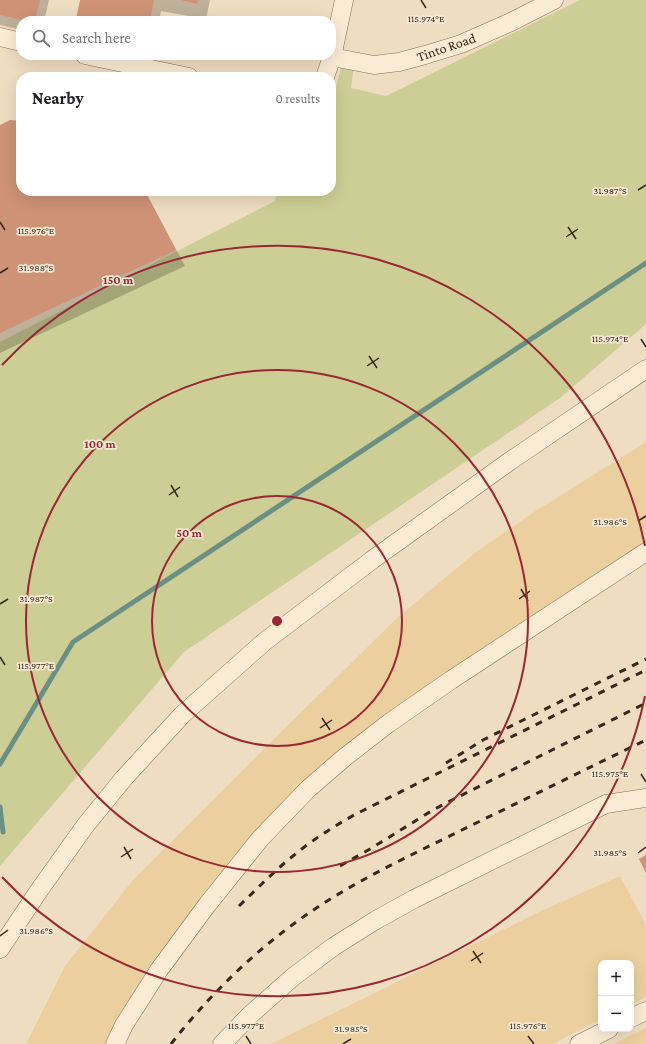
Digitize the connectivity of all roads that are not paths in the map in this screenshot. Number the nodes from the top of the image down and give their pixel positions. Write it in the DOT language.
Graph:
graph roads {
  1 [pos="344,0"];
  2 [pos="554,0"];
  3 [pos="0,37"];
  4 [pos="336,38"];
  5 [pos="16,41"];
  6 [pos="336,58"];
  7 [pos="109,60"];
  8 [pos="331,60"];
  9 [pos="165,72"];
  10 [pos="327,72"];
  11 [pos="646,368"];
  12 [pos="646,552"];
  13 [pos="646,798"];
  14 [pos="0,950"];
  15 [pos="646,1011"];
  16 [pos="634,1017"];
  17 [pos="603,1032"];
  18 [pos="115,1044"];
  19 [pos="222,1044"];
  20 [pos="579,1044"];
  1 -- 4 [label="street"];
  2 -- 6 [label="street, Tinto Road"];
  3 -- 5 [label="street"];
  7 -- 9 [label="street"];
  8 -- 10 [label="street"];
  11 -- 14 [label="street"];
  12 -- 18 [label="street"];
  13 -- 19 [label="street"];
  15 -- 16 [label="street"];
  17 -- 20 [label="street"];
}
